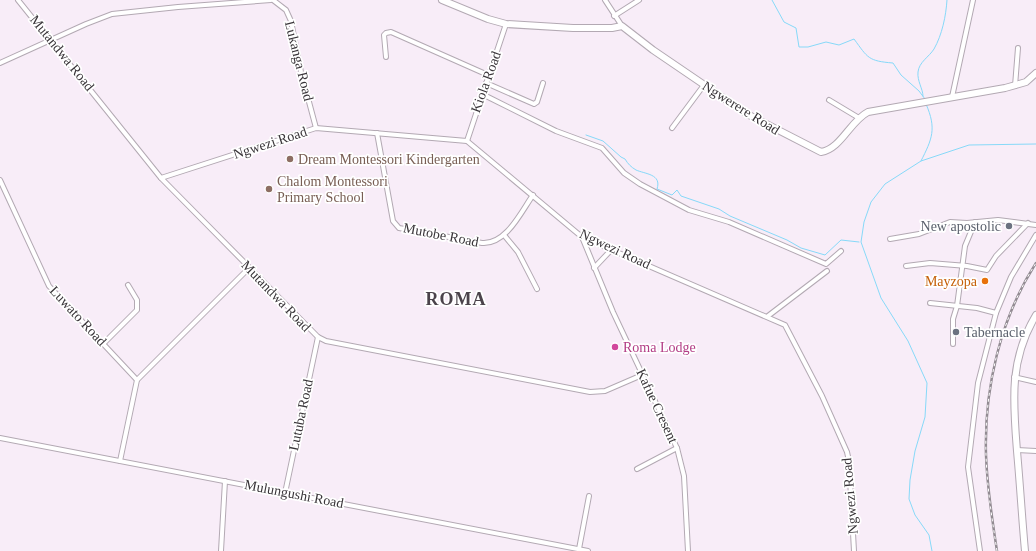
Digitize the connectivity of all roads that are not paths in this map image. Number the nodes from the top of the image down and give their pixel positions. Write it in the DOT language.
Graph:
graph roads {
  1 [pos="18,0"];
  2 [pos="272,0"];
  3 [pos="442,0"];
  4 [pos="605,0"];
  5 [pos="639,0"];
  6 [pos="973,0"];
  7 [pos="614,16"];
  8 [pos="506,24"];
  9 [pos="622,26"];
  10 [pos="51,39"];
  11 [pos="1018,48"];
  12 [pos="386,57"];
  13 [pos="0,62"];
  14 [pos="1036,74"];
  15 [pos="488,75"];
  16 [pos="486,83"];
  17 [pos="543,83"];
  18 [pos="704,85"];
  19 [pos="1015,86"];
  20 [pos="482,94"];
  21 [pos="952,96"];
  22 [pos="829,100"];
  23 [pos="859,118"];
  24 [pos="316,128"];
  25 [pos="672,128"];
  26 [pos="378,133"];
  27 [pos="466,141"];
  28 [pos="161,178"];
  29 [pos="0,180"];
  30 [pos="533,195"];
  31 [pos="975,222"];
  32 [pos="1028,223"];
  33 [pos="1036,225"];
  34 [pos="504,235"];
  35 [pos="1036,235"];
  36 [pos="582,237"];
  37 [pos="890,239"];
  38 [pos="612,249"];
  39 [pos="841,251"];
  40 [pos="906,266"];
  41 [pos="962,266"];
  42 [pos="249,268"];
  43 [pos="594,268"];
  44 [pos="826,271"];
  45 [pos="128,285"];
  46 [pos="538,289"];
  47 [pos="930,303"];
  48 [pos="957,306"];
  49 [pos="996,313"];
  50 [pos="1036,315"];
  51 [pos="768,316"];
  52 [pos="318,338"];
  53 [pos="103,344"];
  54 [pos="953,344"];
  55 [pos="642,375"];
  56 [pos="1014,378"];
  57 [pos="137,380"];
  58 [pos="1036,382"];
  59 [pos="0,438"];
  60 [pos="677,448"];
  61 [pos="1017,450"];
  62 [pos="1036,451"];
  63 [pos="120,461"];
  64 [pos="637,469"];
  65 [pos="224,481"];
  66 [pos="285,493"];
  67 [pos="589,496"];
  68 [pos="579,549"];
  69 [pos="221,551"];
  70 [pos="588,551"];
  71 [pos="688,551"];
  72 [pos="854,551"];
  73 [pos="980,551"];
  74 [pos="1026,551"];
  1 -- 10 [label="street, Mutandwa Road"];
  2 -- 10 [label="street, Lukanga Road"];
  2 -- 24 [label="street, Lukanga Road"];
  3 -- 8 [label="street"];
  4 -- 7 [label="street"];
  5 -- 7 [label="street"];
  6 -- 21 [label="street"];
  7 -- 9 [label="street"];
  8 -- 9 [label="street"];
  8 -- 15 [label="street, Kiola Road"];
  9 -- 18 [label="street, Ngwerere Road"];
  10 -- 13 [label="street, Lukanga Road"];
  10 -- 28 [label="street, Mutandwa Road"];
  11 -- 19 [label="street"];
  12 -- 15 [label="street"];
  14 -- 19 [label="street, Ngwerere Road"];
  15 -- 16 [label="street, Kiola Road"];
  16 -- 17 [label="street"];
  16 -- 20 [label="street, Kiola Road"];
  18 -- 23 [label="street, Ngwerere Road"];
  18 -- 25 [label="street"];
  19 -- 21 [label="street, Ngwerere Road"];
  20 -- 27 [label="street, Kiola Road"];
  20 -- 39 [label="street"];
  21 -- 23 [label="street, Ngwerere Road"];
  22 -- 23 [label="street"];
  24 -- 26 [label="street, Ngwezi Road"];
  24 -- 28 [label="street, Ngwezi Road"];
  26 -- 27 [label="street, Ngwezi Road"];
  26 -- 34 [label="street, Mutobe Road"];
  27 -- 30 [label="street, Ngwezi Road"];
  28 -- 42 [label="street, Mutandwa Road"];
  29 -- 53 [label="street, Luwato Road"];
  30 -- 34 [label="street"];
  30 -- 36 [label="street, Ngwezi Road"];
  31 -- 32 [label="street"];
  31 -- 37 [label="street"];
  31 -- 41 [label="street"];
  32 -- 33 [label="street"];
  32 -- 41 [label="street"];
  34 -- 46 [label="street"];
  35 -- 49 [label="street"];
  36 -- 38 [label="street, Ngwezi Road"];
  36 -- 43 [label="street, Kafue Cresent"];
  38 -- 43 [label="street"];
  38 -- 51 [label="street, Ngwezi Road"];
  40 -- 41 [label="street"];
  41 -- 48 [label="street"];
  42 -- 52 [label="street, Mutandwa Road"];
  42 -- 57 [label="street"];
  43 -- 55 [label="street, Kafue Cresent"];
  44 -- 51 [label="street"];
  45 -- 53 [label="street"];
  47 -- 48 [label="street"];
  48 -- 49 [label="street"];
  48 -- 54 [label="street"];
  49 -- 73 [label="street"];
  50 -- 56 [label="street"];
  51 -- 72 [label="street, Ngwezi Road"];
  52 -- 55 [label="street, Mutandwa Road"];
  52 -- 66 [label="street, Lutuba Road"];
  53 -- 57 [label="street, Luwato Road"];
  55 -- 60 [label="street, Kafue Cresent"];
  56 -- 58 [label="street"];
  56 -- 61 [label="street"];
  57 -- 63 [label="street"];
  59 -- 63 [label="street, Mulungushi Road"];
  60 -- 64 [label="street"];
  60 -- 71 [label="street, Kafue Cresent"];
  61 -- 62 [label="street"];
  61 -- 74 [label="street"];
  63 -- 65 [label="street, Mulungushi Road"];
  65 -- 66 [label="street, Mulungushi Road"];
  65 -- 69 [label="street"];
  66 -- 68 [label="street, Mulungushi Road"];
  67 -- 68 [label="street"];
  68 -- 70 [label="street, Mulungushi Road"];
}
